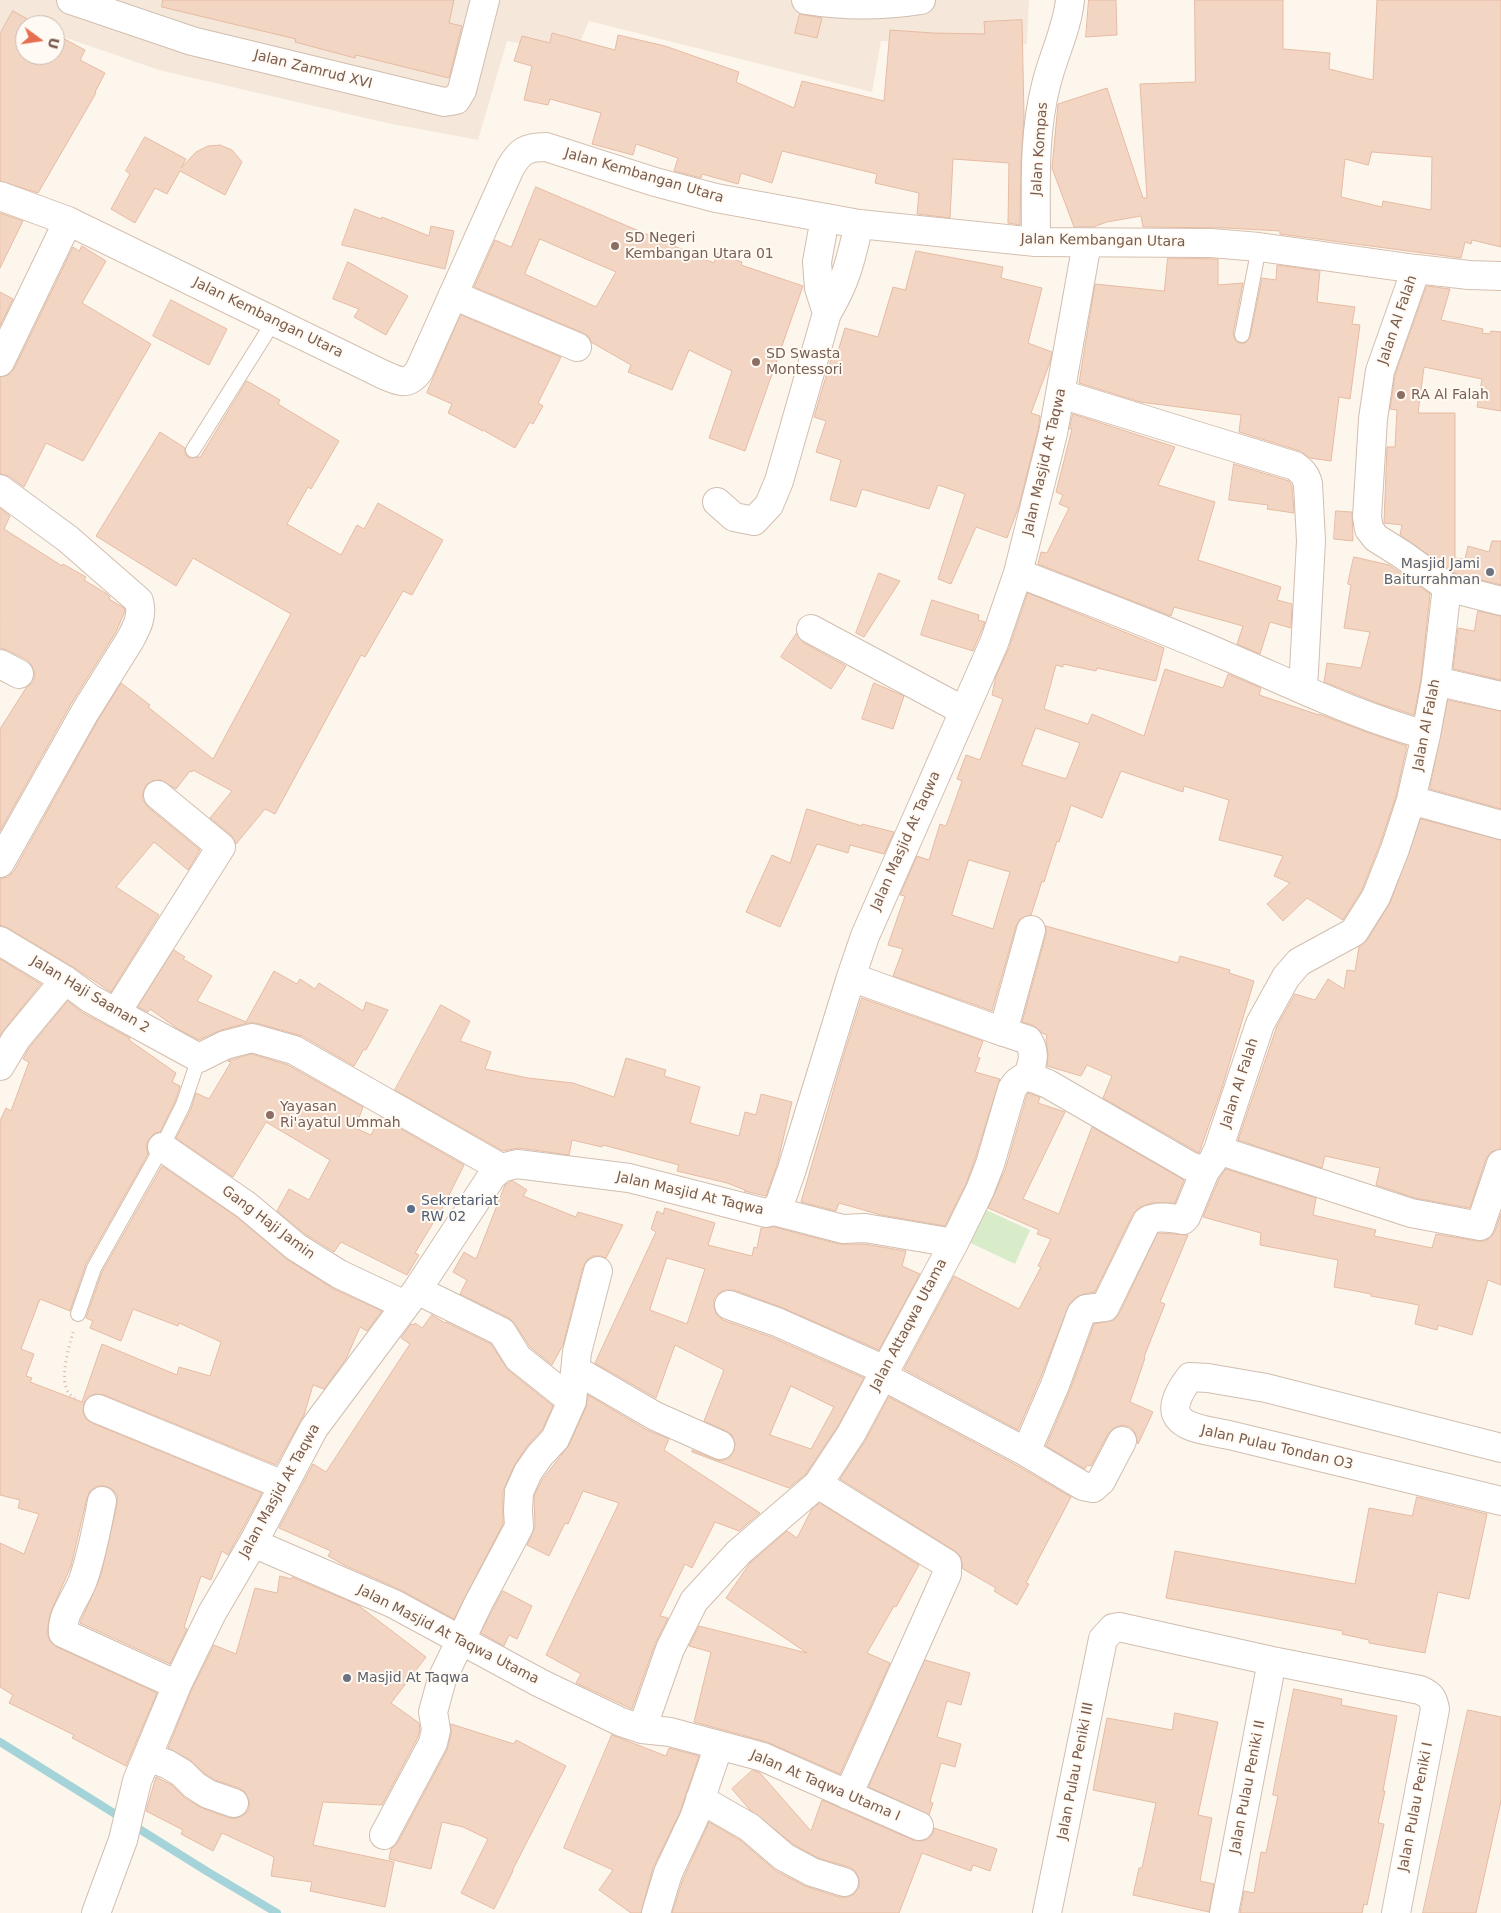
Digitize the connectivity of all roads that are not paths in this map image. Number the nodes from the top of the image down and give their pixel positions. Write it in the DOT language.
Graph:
graph roads {
  1 [pos="71,0"];
  2 [pos="485,0"];
  3 [pos="921,0"];
  4 [pos="1070,0"];
  5 [pos="823,1"];
  6 [pos="0,196"];
  7 [pos="824,218"];
  8 [pos="68,221"];
  9 [pos="859,224"];
  10 [pos="1036,242"];
  11 [pos="1086,243"];
  12 [pos="1259,247"];
  13 [pos="1416,269"];
  14 [pos="1501,276"];
  15 [pos="453,296"];
  16 [pos="827,313"];
  17 [pos="274,321"];
  18 [pos="1242,335"];
  19 [pos="577,347"];
  20 [pos="0,362"];
  21 [pos="1061,394"];
  22 [pos="193,450"];
  23 [pos="0,489"];
  24 [pos="717,502"];
  25 [pos="1018,573"];
  26 [pos="1447,588"];
  27 [pos="1501,601"];
  28 [pos="811,629"];
  29 [pos="1436,681"];
  30 [pos="1303,689"];
  31 [pos="1501,696"];
  32 [pos="964,711"];
  33 [pos="1426,735"];
  34 [pos="158,796"];
  35 [pos="1411,800"];
  36 [pos="1501,825"];
  37 [pos="0,862"];
  38 [pos="1030,930"];
  39 [pos="0,941"];
  40 [pos="851,977"];
  41 [pos="65,980"];
  42 [pos="116,1012"];
  43 [pos="1003,1032"];
  44 [pos="199,1058"];
  45 [pos="0,1066"];
  46 [pos="1027,1077"];
  47 [pos="162,1146"];
  48 [pos="1212,1161"];
  49 [pos="1501,1164"];
  50 [pos="501,1168"];
  51 [pos="774,1211"];
  52 [pos="1490,1229"];
  53 [pos="954,1242"];
  54 [pos="598,1271"];
  55 [pos="411,1298"];
  56 [pos="729,1305"];
  57 [pos="78,1314"];
  58 [pos="576,1370"];
  59 [pos="883,1373"];
  60 [pos="572,1401"];
  61 [pos="98,1409"];
  62 [pos="1122,1442"];
  63 [pos="720,1445"];
  64 [pos="1501,1448"];
  65 [pos="1026,1452"];
  66 [pos="818,1484"];
  67 [pos="283,1485"];
  68 [pos="102,1500"];
  69 [pos="1501,1501"];
  70 [pos="253,1543"];
  71 [pos="461,1639"];
  72 [pos="1272,1661"];
  73 [pos="177,1685"];
  74 [pos="642,1729"];
  75 [pos="719,1745"];
  76 [pos="147,1757"];
  77 [pos="848,1795"];
  78 [pos="700,1799"];
  79 [pos="234,1803"];
  80 [pos="919,1826"];
  81 [pos="384,1835"];
  82 [pos="844,1882"];
  83 [pos="96,1913"];
  84 [pos="656,1913"];
  85 [pos="1047,1913"];
  86 [pos="1224,1913"];
  87 [pos="1396,1913"];
  1 -- 2 [label="street, Jalan Zamrud XVI"];
  3 -- 5 [label="street"];
  4 -- 10 [label="street, Jalan Kompas"];
  6 -- 8 [label="street, Jalan Kembangan Utara"];
  7 -- 9 [label="street, Jalan Kembangan Utara"];
  7 -- 15 [label="street, Jalan Kembangan Utara"];
  7 -- 16 [label="street"];
  8 -- 17 [label="street, Jalan Kembangan Utara"];
  8 -- 20 [label="street"];
  9 -- 10 [label="street, Jalan Kembangan Utara"];
  9 -- 16 [label="street"];
  10 -- 11 [label="street, Jalan Kembangan Utara"];
  11 -- 12 [label="street, Jalan Kembangan Utara"];
  11 -- 21 [label="street, Jalan Masjid At Taqwa"];
  12 -- 13 [label="street, Jalan Kembangan Utara"];
  12 -- 18 [label="lane"];
  13 -- 14 [label="street, Jalan Kembangan Utara"];
  13 -- 26 [label="street, Jalan Al Falah"];
  15 -- 17 [label="street, Jalan Kembangan Utara"];
  15 -- 19 [label="street"];
  16 -- 24 [label="street"];
  17 -- 22 [label="lane"];
  21 -- 25 [label="street, Jalan Masjid At Taqwa"];
  21 -- 30 [label="street"];
  23 -- 37 [label="street"];
  25 -- 30 [label="street"];
  25 -- 32 [label="street, Jalan Masjid At Taqwa"];
  26 -- 27 [label="street"];
  26 -- 29 [label="street, Jalan Al Falah"];
  28 -- 32 [label="street"];
  29 -- 31 [label="street"];
  29 -- 33 [label="street, Jalan Al Falah"];
  30 -- 33 [label="street"];
  32 -- 40 [label="street, Jalan Masjid At Taqwa"];
  33 -- 35 [label="street, Jalan Al Falah"];
  34 -- 42 [label="street"];
  35 -- 36 [label="street"];
  35 -- 48 [label="street, Jalan Al Falah"];
  38 -- 43 [label="street"];
  39 -- 41 [label="street, Jalan Haji Saanan 2"];
  40 -- 43 [label="street"];
  40 -- 51 [label="street, Jalan Masjid At Taqwa"];
  41 -- 42 [label="street, Jalan Haji Saanan 2"];
  41 -- 45 [label="street"];
  42 -- 44 [label="street, Jalan Haji Saanan 2"];
  43 -- 46 [label="street"];
  44 -- 47 [label="lane"];
  44 -- 50 [label="street"];
  46 -- 48 [label="street"];
  46 -- 53 [label="street, Jalan Attaqwa Utama"];
  47 -- 55 [label="street, Gang Haji Jamin"];
  47 -- 57 [label="lane"];
  48 -- 52 [label="street"];
  48 -- 65 [label="street, Jalan Al Falah"];
  49 -- 52 [label="street"];
  50 -- 51 [label="street, Jalan Masjid At Taqwa"];
  50 -- 55 [label="street, Jalan Masjid At Taqwa"];
  51 -- 53 [label="street"];
  53 -- 59 [label="street, Jalan Attaqwa Utama"];
  54 -- 58 [label="street"];
  55 -- 60 [label="street, Gang Haji Jamin"];
  55 -- 67 [label="street, Jalan Masjid At Taqwa"];
  56 -- 59 [label="street"];
  58 -- 60 [label="street"];
  58 -- 63 [label="street"];
  59 -- 65 [label="street"];
  59 -- 66 [label="street, Jalan Attaqwa Utama"];
  60 -- 71 [label="street"];
  61 -- 67 [label="street"];
  62 -- 65 [label="street"];
  64 -- 69 [label="street, Jalan Pulau Tondan O3"];
  66 -- 74 [label="street, Jalan Attaqwa Utama"];
  66 -- 77 [label="street"];
  67 -- 70 [label="street, Jalan Masjid At Taqwa"];
  68 -- 73 [label="street"];
  70 -- 71 [label="street, Jalan Masjid At Taqwa Utama"];
  70 -- 73 [label="street, Jalan Masjid At Taqwa"];
  71 -- 74 [label="street, Jalan Masjid At Taqwa Utama"];
  71 -- 81 [label="street"];
  72 -- 85 [label="street, Jalan Pulau Peniki III"];
  72 -- 86 [label="street, Jalan Pulau Peniki II"];
  72 -- 87 [label="street, Jalan Pulau Peniki I"];
  73 -- 76 [label="street, Jalan Masjid At Taqwa"];
  74 -- 75 [label="street, Jalan At Taqwa Utama I"];
  75 -- 77 [label="street, Jalan At Taqwa Utama I"];
  75 -- 78 [label="street"];
  76 -- 79 [label="street"];
  76 -- 83 [label="street, Jalan Masjid At Taqwa"];
  77 -- 80 [label="street, Jalan At Taqwa Utama I"];
  78 -- 82 [label="street"];
  78 -- 84 [label="street"];
}
